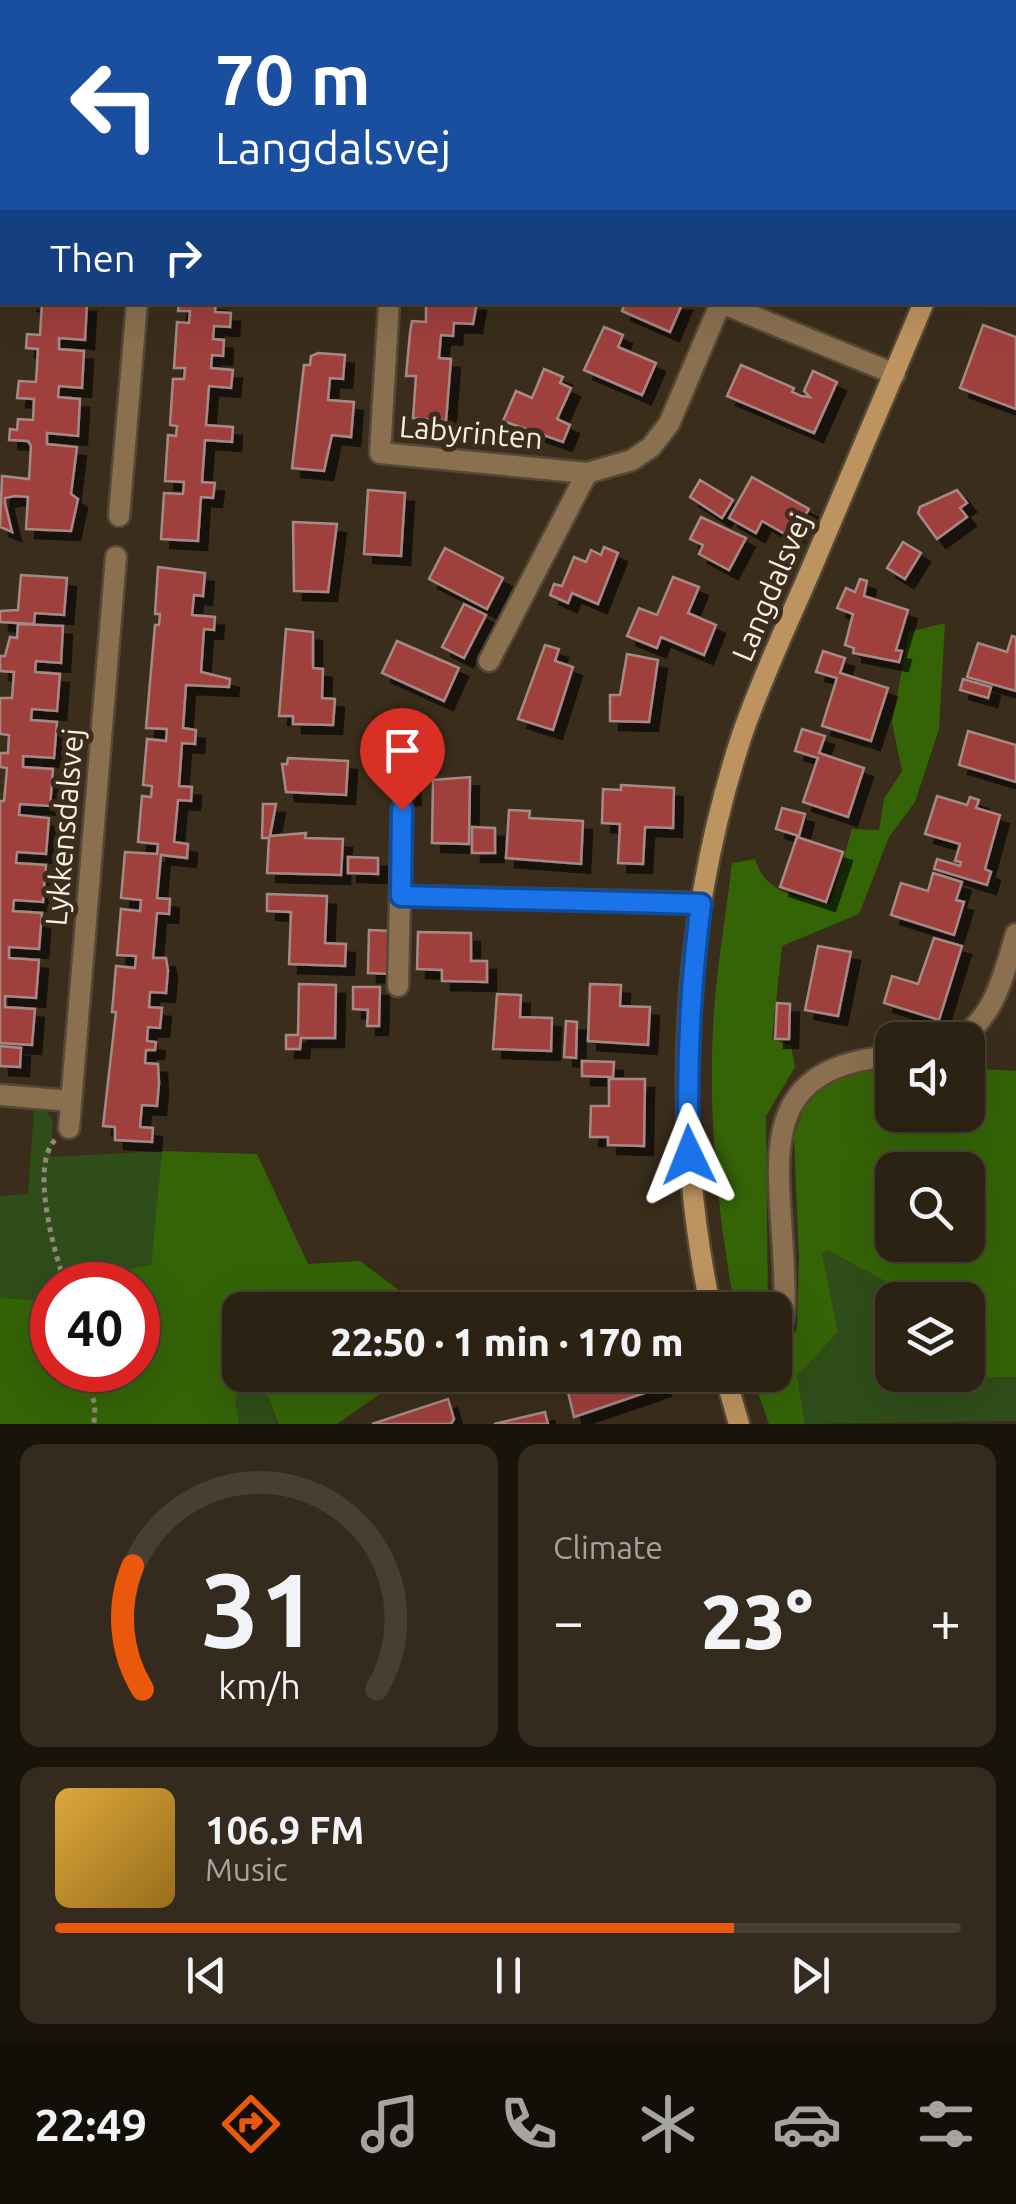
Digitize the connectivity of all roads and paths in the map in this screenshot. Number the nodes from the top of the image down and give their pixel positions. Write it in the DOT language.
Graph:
graph roads {
  1 [pos="137,305"];
  2 [pos="389,305"];
  3 [pos="720,305"];
  4 [pos="726,305"];
  5 [pos="923,305"];
  6 [pos="894,374"];
  7 [pos="587,473"];
  8 [pos="119,516"];
  9 [pos="116,557"];
  10 [pos="489,661"];
  11 [pos="402,810"];
  12 [pos="401,896"];
  13 [pos="701,904"];
  14 [pos="1016,934"];
  15 [pos="398,986"];
  16 [pos="982,1022"];
  17 [pos="875,1059"];
  18 [pos="0,1095"];
  19 [pos="71,1101"];
  20 [pos="69,1128"];
  21 [pos="60,1262"];
  22 [pos="708,1292"];
  23 [pos="785,1292"];
  24 [pos="90,1392"];
  25 [pos="730,1392"];
  26 [pos="94,1424"];
  27 [pos="739,1424"];
  1 -- 8 [label="street"];
  2 -- 7 [label="street, Labyrinten"];
  3 -- 7 [label="street, Labyrinten"];
  4 -- 6 [label="street, Labyrinten"];
  5 -- 6 [label="street, Langdalsvej"];
  6 -- 13 [label="street, Langdalsvej"];
  7 -- 10 [label="street"];
  9 -- 19 [label="street, Lykkensdalsvej"];
  11 -- 12 [label="street"];
  12 -- 13 [label="street"];
  12 -- 15 [label="street"];
  13 -- 22 [label="street, Langdalsvej"];
  14 -- 16 [label="street"];
  17 -- 23 [label="street"];
  18 -- 19 [label="street"];
  19 -- 20 [label="street, Lykkensdalsvej"];
  20 -- 21 [label="path"];
  24 -- 26 [label="path"];
  25 -- 27 [label="street"];
}
